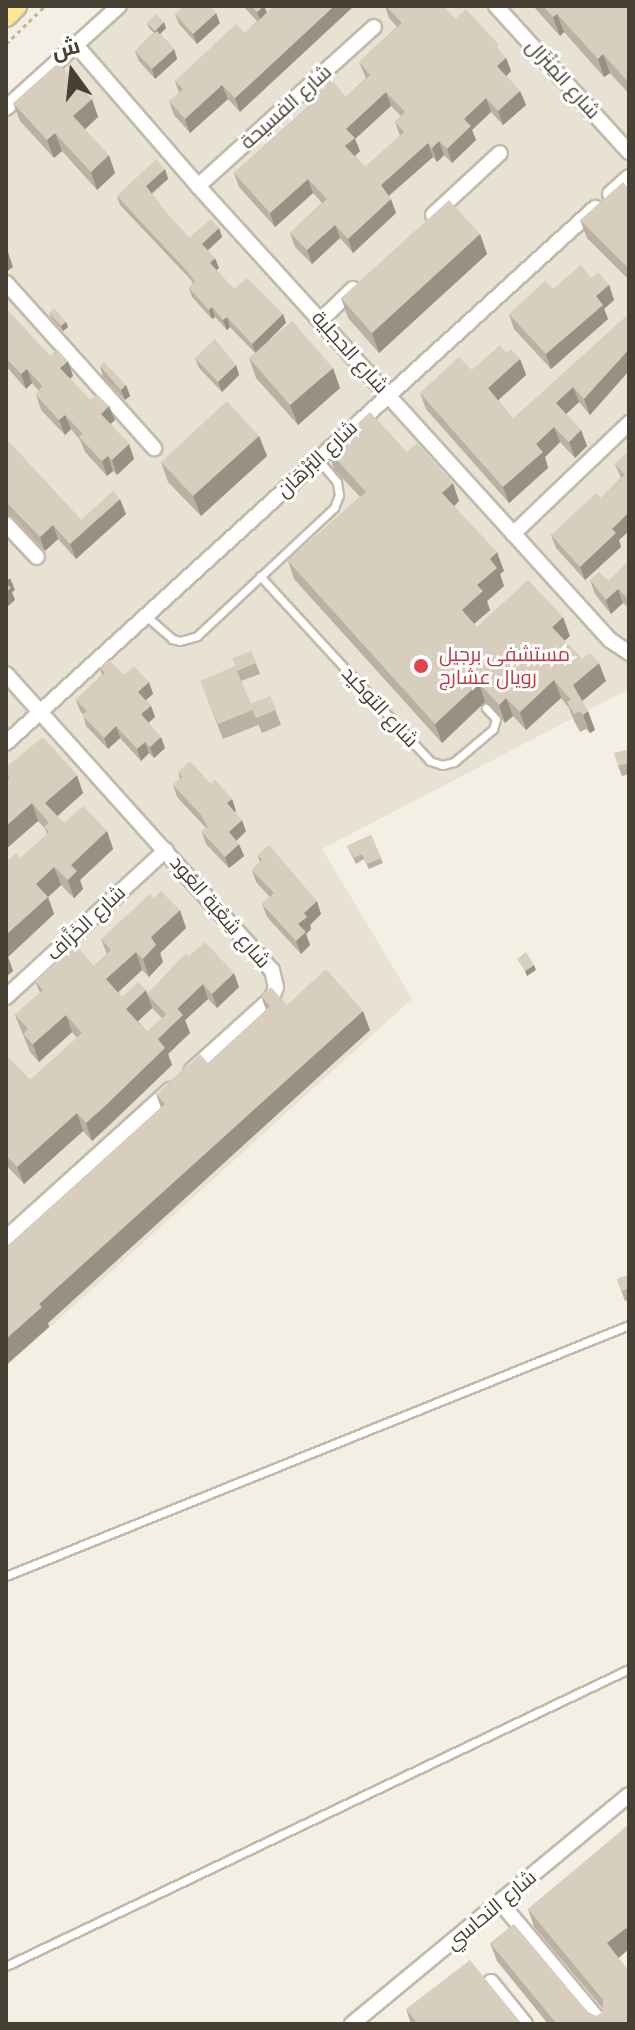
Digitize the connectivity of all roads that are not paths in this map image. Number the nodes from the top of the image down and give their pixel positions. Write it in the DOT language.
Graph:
graph roads {
  1 [pos="15,6"];
  2 [pos="119,6"];
  3 [pos="496,6"];
  4 [pos="6,15"];
  5 [pos="374,27"];
  6 [pos="76,45"];
  7 [pos="6,108"];
  8 [pos="629,152"];
  9 [pos="500,153"];
  10 [pos="629,177"];
  11 [pos="198,186"];
  12 [pos="422,225"];
  13 [pos="366,277"];
  14 [pos="6,283"];
  15 [pos="322,319"];
  16 [pos="388,394"];
  17 [pos="629,423"];
  18 [pos="154,448"];
  19 [pos="318,459"];
  20 [pos="6,524"];
  21 [pos="513,534"];
  22 [pos="37,557"];
  23 [pos="260,576"];
  24 [pos="146,616"];
  25 [pos="629,653"];
  26 [pos="6,674"];
  27 [pos="486,708"];
  28 [pos="42,710"];
  29 [pos="6,743"];
  30 [pos="166,850"];
  31 [pos="6,997"];
  32 [pos="9,1228"];
  33 [pos="629,1325"];
  34 [pos="6,1576"];
  35 [pos="629,1669"];
  36 [pos="627,1800"];
  37 [pos="500,1902"];
  38 [pos="6,1966"];
  39 [pos="491,1982"];
  40 [pos="352,2024"];
  41 [pos="525,2024"];
  42 [pos="602,2024"];
  1 -- 4 [label="main road"];
  2 -- 6 [label="street"];
  3 -- 8 [label="street, شارع المِنْزَال"];
  5 -- 11 [label="street, شارع الفسيحة"];
  6 -- 7 [label="street"];
  6 -- 11 [label="street, شارع الحجلية"];
  9 -- 12 [label="street"];
  10 -- 16 [label="street, شارع البُرْهَان"];
  11 -- 15 [label="street, شارع الحجلية"];
  13 -- 15 [label="street"];
  14 -- 18 [label="street"];
  15 -- 16 [label="street, شارع الحجلية"];
  16 -- 19 [label="street, شارع البُرْهَان"];
  16 -- 21 [label="street, شارع الحجلية"];
  17 -- 21 [label="street"];
  19 -- 23 [label="lane"];
  19 -- 24 [label="street, شارع البُرْهَان"];
  20 -- 22 [label="street"];
  21 -- 25 [label="street, شارع الحجلية"];
  23 -- 24 [label="lane"];
  23 -- 27 [label="lane, شارع التوكيد"];
  24 -- 28 [label="street, شارع البُرْهَان"];
  26 -- 28 [label="street, شارع شِعْبَة العُود"];
  28 -- 29 [label="street, شارع البُرْهَان"];
  28 -- 30 [label="street, شارع شِعْبَة العُود"];
  30 -- 31 [label="street, شارع الخَزَّاف"];
  30 -- 32 [label="street, شارع شِعْبَة العُود"];
  33 -- 34 [label="lane"];
  35 -- 38 [label="lane"];
  36 -- 37 [label="street, شارع النحاسي"];
  37 -- 40 [label="street, شارع النحاسي"];
  37 -- 42 [label="street"];
  39 -- 41 [label="street"];
}
